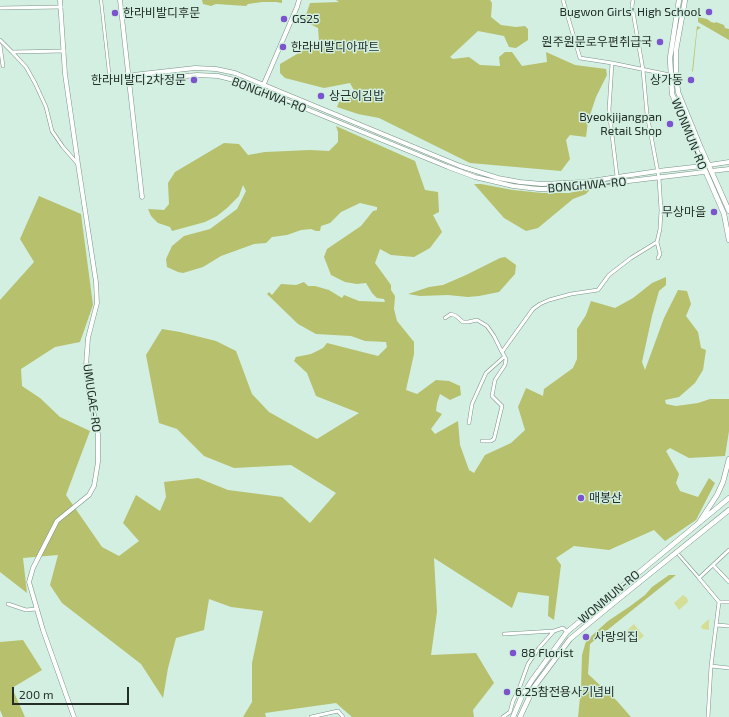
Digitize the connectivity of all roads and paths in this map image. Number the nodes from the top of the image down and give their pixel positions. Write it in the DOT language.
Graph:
graph roads {
  1 [pos="60,0"];
  2 [pos="101,0"];
  3 [pos="120,0"];
  4 [pos="299,0"];
  5 [pos="563,0"];
  6 [pos="633,0"];
  7 [pos="679,0"];
  8 [pos="685,0"];
  9 [pos="60,7"];
  10 [pos="0,8"];
  11 [pos="0,43"];
  12 [pos="64,51"];
  13 [pos="12,52"];
  14 [pos="612,63"];
  15 [pos="3,66"];
  16 [pos="643,70"];
  17 [pos="670,75"];
  18 [pos="676,75"];
  19 [pos="128,79"];
  20 [pos="110,81"];
  21 [pos="263,84"];
  22 [pos="262,91"];
  23 [pos="729,162"];
  24 [pos="78,164"];
  25 [pos="709,165"];
  26 [pos="702,166"];
  27 [pos="729,169"];
  28 [pos="658,171"];
  29 [pos="711,171"];
  30 [pos="704,172"];
  31 [pos="617,176"];
  32 [pos="660,178"];
  33 [pos="142,197"];
  34 [pos="729,211"];
  35 [pos="729,240"];
  36 [pos="657,242"];
  37 [pos="658,258"];
  38 [pos="445,318"];
  39 [pos="502,352"];
  40 [pos="504,357"];
  41 [pos="469,423"];
  42 [pos="482,441"];
  43 [pos="729,459"];
  44 [pos="729,498"];
  45 [pos="729,510"];
  46 [pos="697,526"];
  47 [pos="729,550"];
  48 [pos="679,555"];
  49 [pos="713,565"];
  50 [pos="699,578"];
  51 [pos="729,582"];
  52 [pos="718,602"];
  53 [pos="729,602"];
  54 [pos="8,604"];
  55 [pos="36,606"];
  56 [pos="716,625"];
  57 [pos="729,626"];
  58 [pos="554,631"];
  59 [pos="567,632"];
  60 [pos="504,634"];
  61 [pos="711,666"];
  62 [pos="729,668"];
  63 [pos="512,714"];
  64 [pos="74,717"];
  65 [pos="310,717"];
  66 [pos="343,717"];
  67 [pos="503,717"];
  68 [pos="520,717"];
  69 [pos="708,717"];
  1 -- 9 [label="street, UMUGAE-RO"];
  2 -- 20 [label="street"];
  3 -- 19 [label="street"];
  4 -- 21 [label="street"];
  5 -- 14 [label="street"];
  6 -- 16 [label="street"];
  7 -- 17 [label="main road, WONMUN-RO"];
  8 -- 18 [label="main road, WONMUN-RO"];
  9 -- 10 [label="street"];
  9 -- 12 [label="street, UMUGAE-RO"];
  11 -- 13 [label="street"];
  11 -- 15 [label="street"];
  12 -- 13 [label="street"];
  12 -- 24 [label="street, UMUGAE-RO"];
  13 -- 24 [label="street"];
  14 -- 16 [label="street"];
  14 -- 31 [label="street"];
  16 -- 17 [label="street"];
  16 -- 28 [label="street"];
  17 -- 18 [label="main road"];
  17 -- 26 [label="main road, WONMUN-RO"];
  18 -- 25 [label="main road, WONMUN-RO"];
  19 -- 21 [label="street, BONGHWA-RO"];
  19 -- 22 [label="street, BONGHWA-RO"];
  19 -- 33 [label="street"];
  21 -- 22 [label="street"];
  21 -- 31 [label="street, BONGHWA-RO"];
  22 -- 32 [label="street, BONGHWA-RO"];
  23 -- 25 [label="street"];
  24 -- 55 [label="street, UMUGAE-RO"];
  25 -- 26 [label="main road"];
  25 -- 29 [label="main road, WONMUN-RO"];
  26 -- 28 [label="street, BONGHWA-RO"];
  26 -- 30 [label="main road, WONMUN-RO"];
  27 -- 29 [label="street, BONGHWA-RO"];
  28 -- 31 [label="street, BONGHWA-RO"];
  28 -- 32 [label="street"];
  29 -- 30 [label="main road, BONGHWA-RO"];
  29 -- 34 [label="main road, WONMUN-RO"];
  30 -- 32 [label="street, BONGHWA-RO"];
  30 -- 35 [label="main road, WONMUN-RO"];
  32 -- 36 [label="street"];
  36 -- 37 [label="street"];
  36 -- 39 [label="street"];
  38 -- 39 [label="street"];
  39 -- 40 [label="street"];
  40 -- 41 [label="street"];
  40 -- 42 [label="street"];
  43 -- 46 [label="main road"];
  44 -- 46 [label="main road, WONMUN-RO"];
  45 -- 68 [label="main road, WONMUN-RO"];
  46 -- 59 [label="main road, WONMUN-RO"];
  47 -- 49 [label="street"];
  48 -- 50 [label="street"];
  49 -- 50 [label="street"];
  49 -- 51 [label="street"];
  50 -- 52 [label="street"];
  52 -- 53 [label="street"];
  52 -- 56 [label="street"];
  54 -- 55 [label="street"];
  55 -- 64 [label="street, UMUGAE-RO"];
  56 -- 57 [label="street"];
  56 -- 61 [label="street"];
  58 -- 59 [label="street"];
  58 -- 60 [label="street"];
  58 -- 63 [label="street"];
  59 -- 63 [label="main road, WONMUN-RO"];
  61 -- 62 [label="street"];
  61 -- 69 [label="street"];
  63 -- 67 [label="street"];
  65 -- 66 [label="street"];
}
